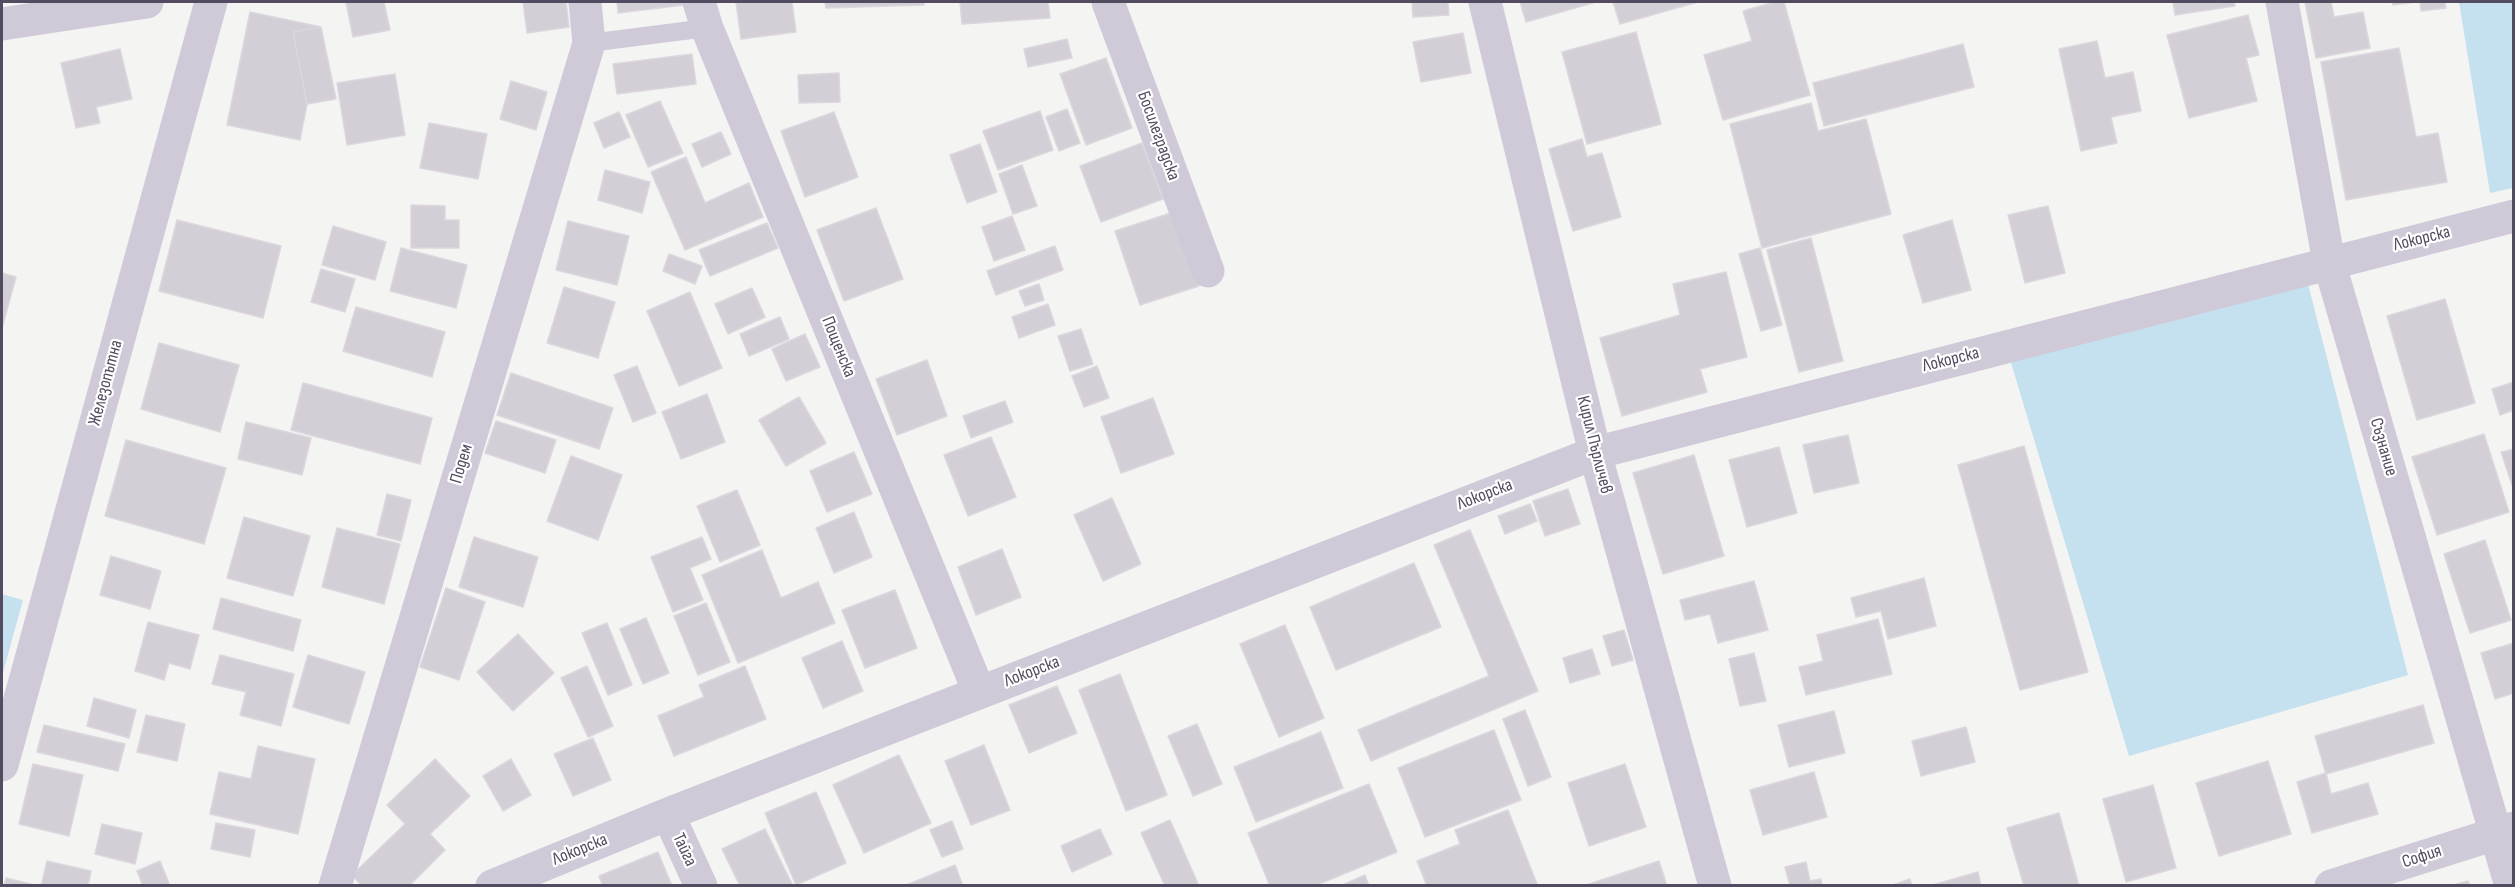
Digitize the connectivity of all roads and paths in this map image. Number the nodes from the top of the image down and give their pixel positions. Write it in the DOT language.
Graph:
graph roads {
  1 [pos="147,2"];
  2 [pos="211,2"];
  3 [pos="585,2"];
  4 [pos="1108,2"];
  5 [pos="1485,2"];
  6 [pos="2282,2"];
  7 [pos="703,15"];
  8 [pos="2,24"];
  9 [pos="589,43"];
  10 [pos="2514,216"];
  11 [pos="2329,262"];
  12 [pos="1208,271"];
  13 [pos="1595,453"];
  14 [pos="979,692"];
  15 [pos="2,765"];
  16 [pos="668,814"];
  17 [pos="2505,831"];
  18 [pos="335,885"];
  19 [pos="492,885"];
  20 [pos="701,885"];
  21 [pos="1715,885"];
  22 [pos="2331,885"];
  23 [pos="2511,885"];
  1 -- 8 [label="street"];
  2 -- 15 [label="street, Железопътна"];
  3 -- 9 [label="street, Подем"];
  4 -- 12 [label="street, Босилеградска"];
  5 -- 13 [label="street, Кирил Пърличев"];
  6 -- 11 [label="street, Съзнание"];
  7 -- 9 [label="lane"];
  7 -- 14 [label="street, Пощенска"];
  9 -- 18 [label="street, Подем"];
  10 -- 11 [label="street, Локорска"];
  11 -- 13 [label="street, Локорска"];
  11 -- 17 [label="street, Съзнание"];
  13 -- 14 [label="street, Локорска"];
  13 -- 21 [label="street, Кирил Пърличев"];
  14 -- 16 [label="street, Локорска"];
  16 -- 19 [label="street, Локорска"];
  16 -- 20 [label="street, Тайга"];
  17 -- 22 [label="street, София"];
  17 -- 23 [label="street, Съзнание"];
}
